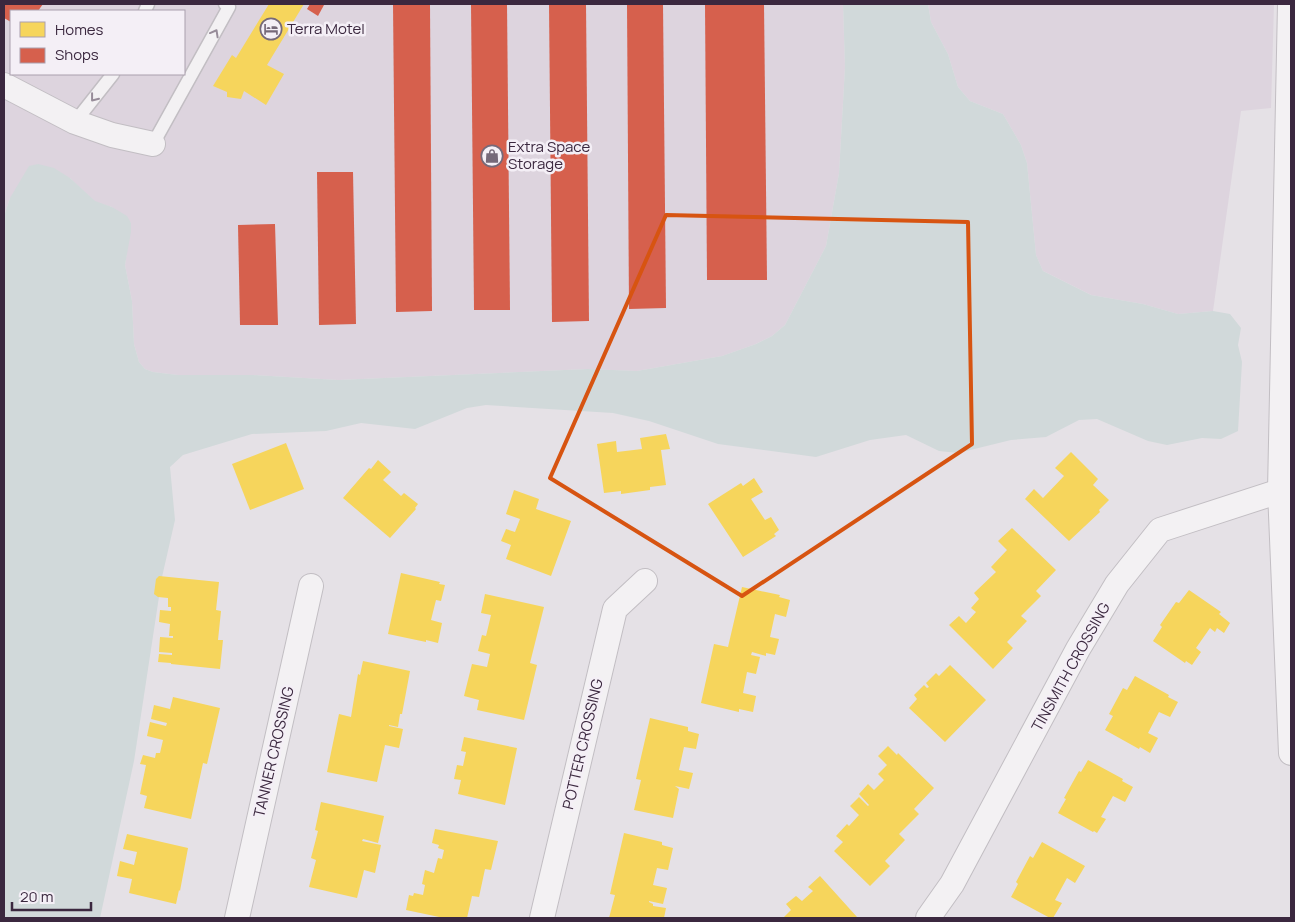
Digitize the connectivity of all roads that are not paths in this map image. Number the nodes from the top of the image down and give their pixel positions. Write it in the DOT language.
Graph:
graph roads {
  1 [pos="225,4"];
  2 [pos="1290,4"];
  3 [pos="112,75"];
  4 [pos="4,85"];
  5 [pos="75,122"];
  6 [pos="153,144"];
  7 [pos="1280,491"];
  8 [pos="644,580"];
  9 [pos="311,586"];
  10 [pos="1291,753"];
  11 [pos="237,918"];
  12 [pos="542,918"];
  13 [pos="928,918"];
  6 -- 1 [label="lane, one-way"];
  2 -- 7 [label="street"];
  3 -- 5 [label="lane, one-way"];
  4 -- 5 [label="street"];
  5 -- 6 [label="street"];
  7 -- 10 [label="street"];
  7 -- 13 [label="street, TINSMITH CROSSING"];
  8 -- 12 [label="street, POTTER CROSSING"];
  9 -- 11 [label="street, TANNER CROSSING"];
}
